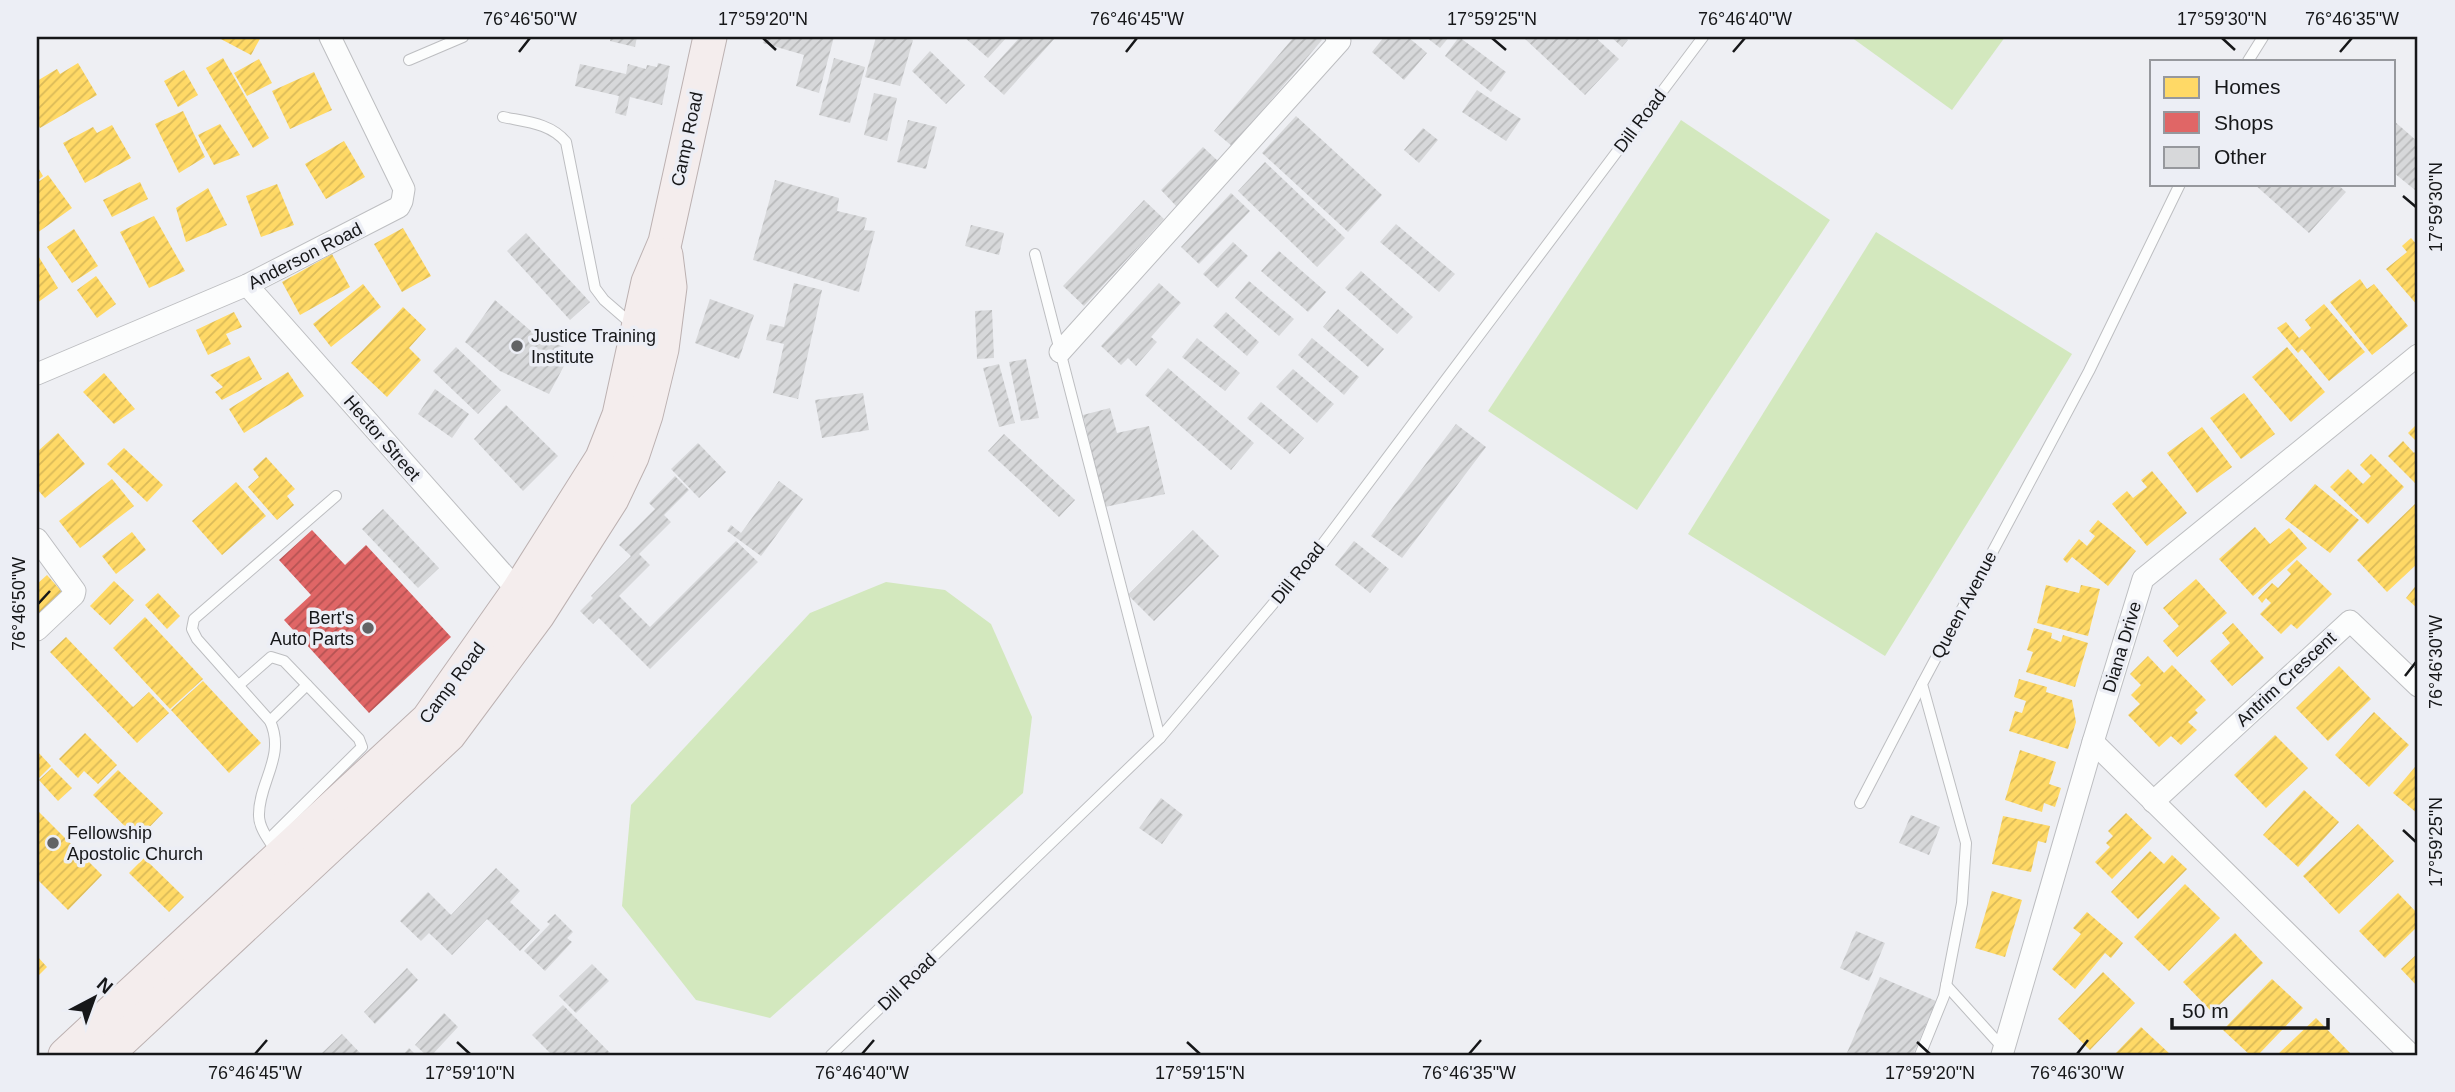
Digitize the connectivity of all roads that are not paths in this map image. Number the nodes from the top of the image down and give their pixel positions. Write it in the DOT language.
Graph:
graph roads {
  1 [pos="330,37"];
  2 [pos="463,37"];
  3 [pos="710,37"];
  4 [pos="1336,37"];
  5 [pos="1703,37"];
  6 [pos="2263,37"];
  7 [pos="409,60"];
  8 [pos="2249,60"];
  9 [pos="503,117"];
  10 [pos="2179,186"];
  11 [pos="665,242"];
  12 [pos="1035,254"];
  13 [pos="247,285"];
  14 [pos="638,329"];
  15 [pos="1060,352"];
  16 [pos="2418,355"];
  17 [pos="37,374"];
  18 [pos="336,496"];
  19 [pos="37,540"];
  20 [pos="517,591"];
  21 [pos="37,630"];
  22 [pos="1922,684"];
  23 [pos="239,685"];
  24 [pos="307,685"];
  25 [pos="2418,687"];
  26 [pos="270,721"];
  27 [pos="1160,738"];
  28 [pos="2093,742"];
  29 [pos="2153,802"];
  30 [pos="1860,803"];
  31 [pos="274,848"];
  32 [pos="210,939"];
  33 [pos="1946,985"];
  34 [pos="2005,1053"];
  35 [pos="65,1055"];
  36 [pos="106,1055"];
  37 [pos="831,1055"];
  38 [pos="1920,1055"];
  39 [pos="2411,1055"];
  1 -- 13 [label="street, Anderson Road"];
  2 -- 7 [label="lane"];
  3 -- 11 [label="main road, Camp Road"];
  4 -- 15 [label="street"];
  5 -- 27 [label="lane, Dill Road"];
  6 -- 8 [label="lane"];
  9 -- 14 [label="lane"];
  10 -- 22 [label="lane, Queen Avenue"];
  11 -- 14 [label="main road, Camp Road"];
  11 -- 32 [label="main road, Camp Road"];
  12 -- 15 [label="lane"];
  13 -- 17 [label="street, Anderson Road"];
  13 -- 20 [label="street, Hector Street"];
  14 -- 20 [label="main road, Camp Road"];
  15 -- 27 [label="lane"];
  16 -- 28 [label="street, Diana Drive"];
  18 -- 23 [label="lane"];
  19 -- 21 [label="street"];
  20 -- 31 [label="main road, Camp Road"];
  22 -- 30 [label="lane, Queen Avenue"];
  22 -- 33 [label="lane"];
  23 -- 24 [label="lane"];
  23 -- 26 [label="lane"];
  24 -- 26 [label="lane"];
  24 -- 31 [label="lane"];
  25 -- 29 [label="street, Antrim Crescent"];
  26 -- 31 [label="lane"];
  27 -- 37 [label="lane, Dill Road"];
  28 -- 29 [label="street"];
  28 -- 34 [label="street, Diana Drive"];
  29 -- 39 [label="street"];
  31 -- 32 [label="main road, Camp Road"];
  32 -- 35 [label="main road, Camp Road"];
  32 -- 36 [label="main road, Camp Road"];
  33 -- 34 [label="lane"];
  33 -- 38 [label="lane"];
}
